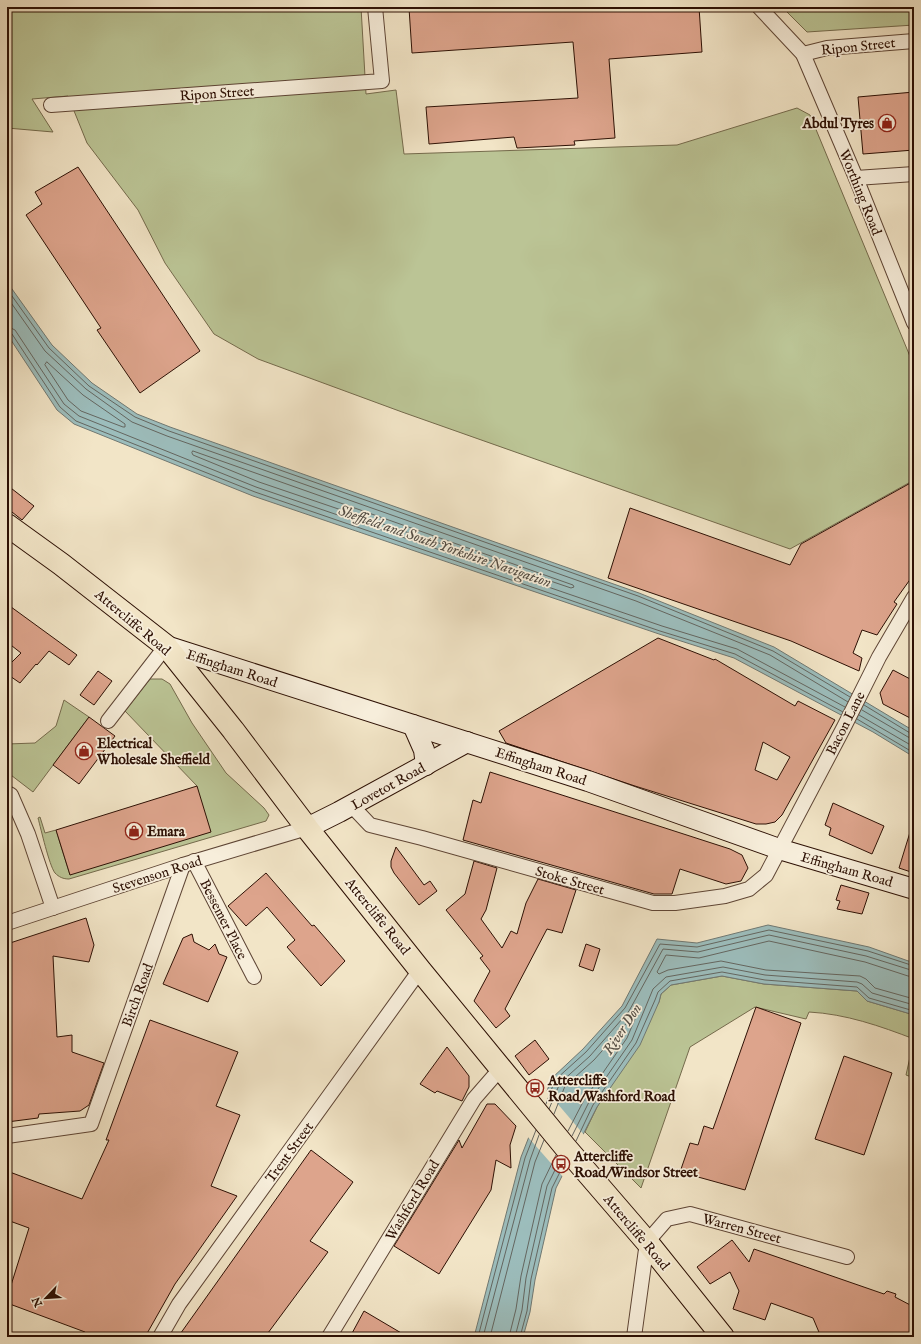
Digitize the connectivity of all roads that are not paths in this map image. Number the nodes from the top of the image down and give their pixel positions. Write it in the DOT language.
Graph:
graph roads {
  1 [pos="375,7"];
  2 [pos="760,7"];
  3 [pos="914,41"];
  4 [pos="803,54"];
  5 [pos="51,105"];
  6 [pos="914,174"];
  7 [pos="856,178"];
  8 [pos="914,323"];
  9 [pos="7,525"];
  10 [pos="914,598"];
  11 [pos="166,646"];
  12 [pos="108,721"];
  13 [pos="413,725"];
  14 [pos="467,742"];
  15 [pos="426,765"];
  16 [pos="7,793"];
  17 [pos="352,805"];
  18 [pos="308,828"];
  19 [pos="779,849"];
  20 [pos="188,863"];
  21 [pos="914,889"];
  22 [pos="53,908"];
  23 [pos="7,923"];
  24 [pos="420,970"];
  25 [pos="254,977"];
  26 [pos="501,1068"];
  27 [pos="7,1136"];
  28 [pos="647,1242"];
  29 [pos="847,1257"];
  30 [pos="160,1337"];
  31 [pos="329,1337"];
  32 [pos="634,1337"];
  33 [pos="723,1337"];
  1 -- 5 [label="street, Ripon Street"];
  2 -- 4 [label="street, Worthing Road"];
  3 -- 4 [label="street, Ripon Street"];
  4 -- 7 [label="street, Worthing Road"];
  6 -- 7 [label="street"];
  7 -- 8 [label="street, Worthing Road"];
  9 -- 11 [label="main road, Attercliffe Road"];
  10 -- 19 [label="street, Bacon Lane"];
  11 -- 12 [label="street"];
  11 -- 13 [label="main road, Effingham Road"];
  11 -- 18 [label="main road, Attercliffe Road"];
  13 -- 14 [label="main road, Effingham Road"];
  13 -- 15 [label="main road"];
  14 -- 15 [label="main road, Lovetot Road"];
  14 -- 19 [label="main road, Effingham Road"];
  15 -- 17 [label="main road, Lovetot Road"];
  16 -- 22 [label="street"];
  17 -- 18 [label="main road, Lovetot Road"];
  17 -- 19 [label="street, Stoke Street"];
  18 -- 20 [label="street, Stevenson Road"];
  18 -- 24 [label="main road, Attercliffe Road"];
  19 -- 21 [label="main road, Effingham Road"];
  20 -- 22 [label="street, Stevenson Road"];
  20 -- 25 [label="street, Bessemer Place"];
  20 -- 27 [label="street, Birch Road"];
  22 -- 23 [label="street, Stevenson Road"];
  24 -- 26 [label="main road, Attercliffe Road"];
  24 -- 30 [label="street, Trent Street"];
  26 -- 28 [label="main road, Attercliffe Road"];
  26 -- 31 [label="street, Washford Road"];
  28 -- 29 [label="street, Warren Street"];
  28 -- 32 [label="street"];
  28 -- 33 [label="main road, Attercliffe Road"];
}
